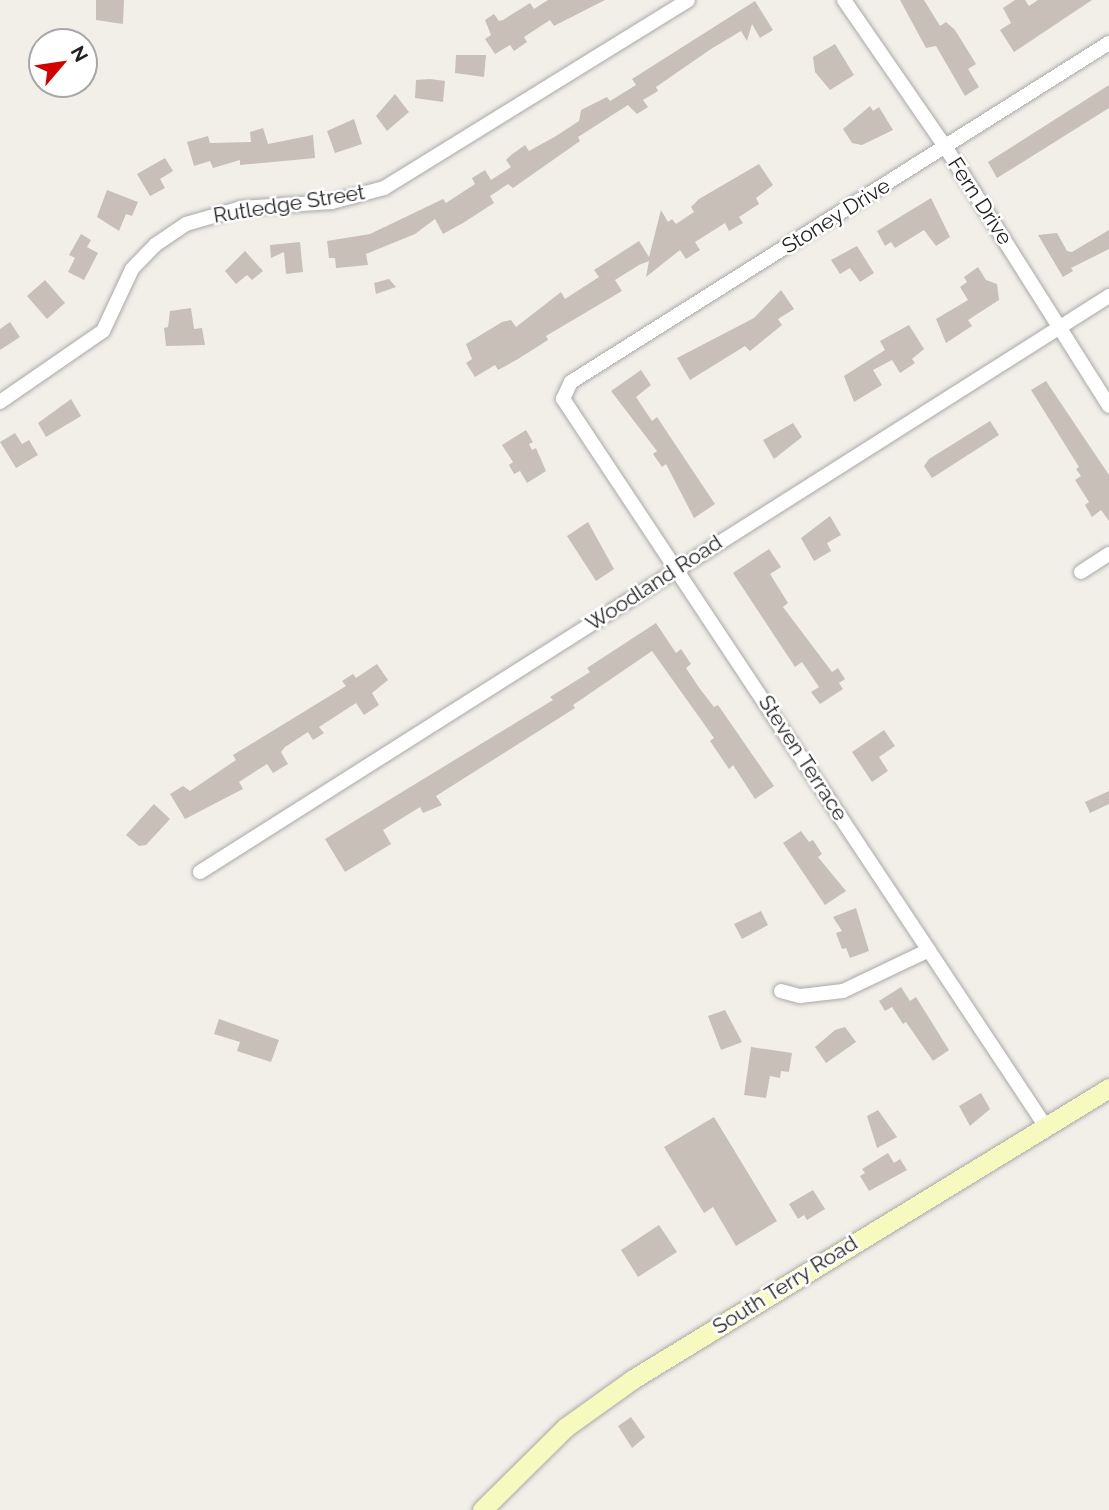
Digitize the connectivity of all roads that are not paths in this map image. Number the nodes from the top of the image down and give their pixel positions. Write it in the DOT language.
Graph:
graph roads {
  1 [pos="688,0"];
  2 [pos="844,0"];
  3 [pos="1109,43"];
  4 [pos="946,148"];
  5 [pos="1109,296"];
  6 [pos="1060,327"];
  7 [pos="564,390"];
  8 [pos="0,402"];
  9 [pos="1109,406"];
  10 [pos="1109,554"];
  11 [pos="675,568"];
  12 [pos="1081,572"];
  13 [pos="200,872"];
  14 [pos="929,950"];
  15 [pos="781,991"];
  16 [pos="1109,1087"];
  17 [pos="1046,1127"];
  18 [pos="482,1510"];
  1 -- 8 [label="street, Rutledge Street"];
  2 -- 4 [label="street, Fern Drive"];
  3 -- 4 [label="street, Stoney Drive"];
  4 -- 6 [label="street, Fern Drive"];
  4 -- 7 [label="street, Stoney Drive"];
  5 -- 6 [label="street, Woodland Road"];
  6 -- 9 [label="street, Fern Drive"];
  6 -- 11 [label="street, Woodland Road"];
  7 -- 11 [label="street, Steven Terrace"];
  10 -- 12 [label="street"];
  11 -- 13 [label="street, Woodland Road"];
  11 -- 14 [label="street, Steven Terrace"];
  14 -- 15 [label="street"];
  14 -- 17 [label="street, Steven Terrace"];
  16 -- 17 [label="street, South Terry Road"];
  17 -- 18 [label="street, South Terry Road"];
}
